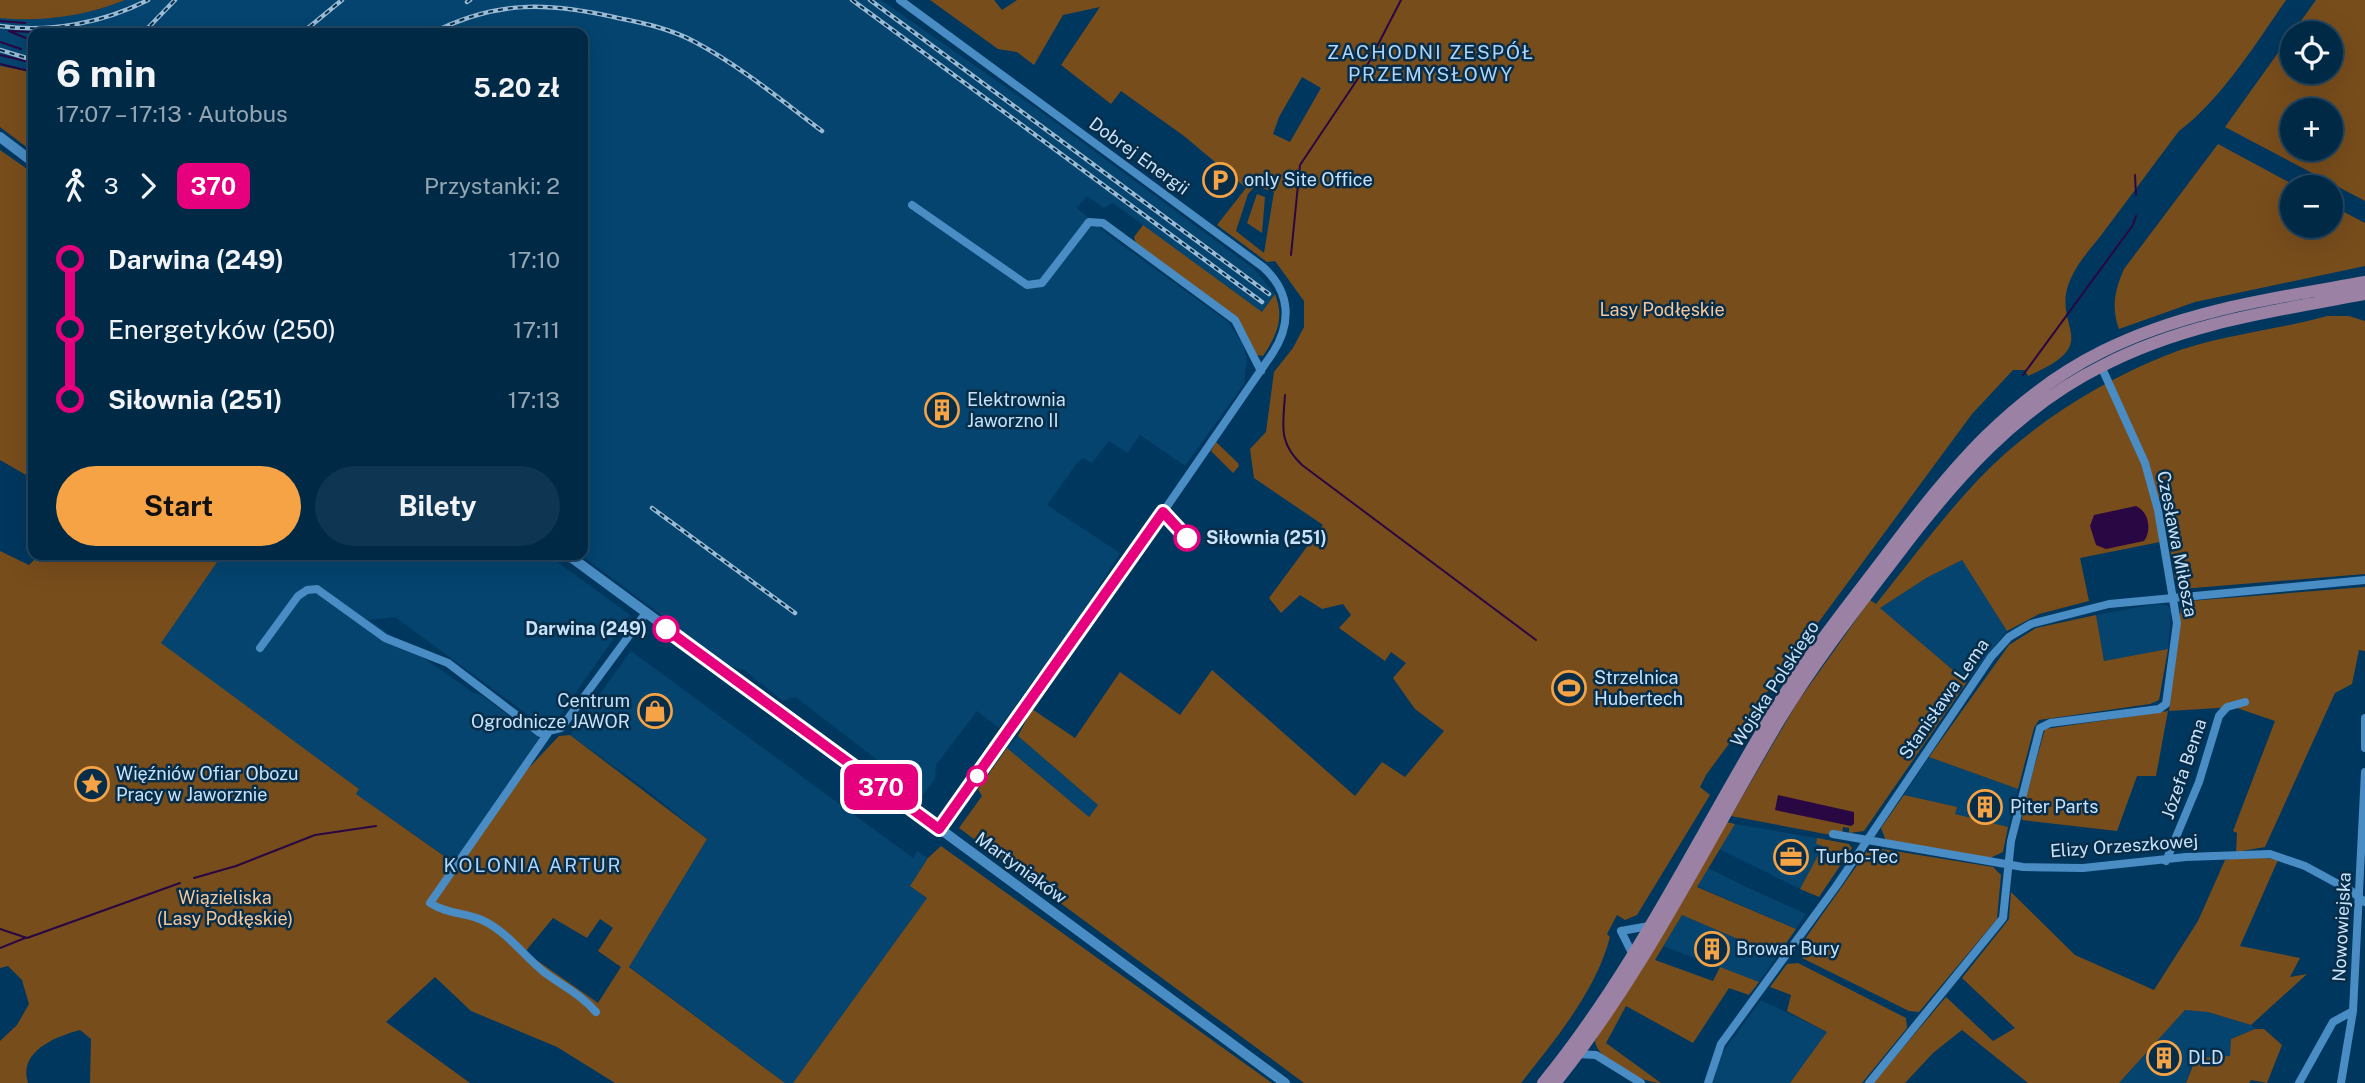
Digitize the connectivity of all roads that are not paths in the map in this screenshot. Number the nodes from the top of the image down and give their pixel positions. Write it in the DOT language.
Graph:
graph roads {
  1 [pos="901,0"];
  2 [pos="0,137"];
  3 [pos="28,158"];
  4 [pos="912,205"];
  5 [pos="2365,282"];
  6 [pos="2365,295"];
  7 [pos="2098,360"];
  8 [pos="1261,371"];
  9 [pos="575,560"];
  10 [pos="2365,580"];
  11 [pos="2174,597"];
  12 [pos="645,614"];
  13 [pos="260,648"];
  14 [pos="2245,702"];
  15 [pos="2365,719"];
  16 [pos="548,733"];
  17 [pos="2365,748"];
  18 [pos="2365,772"];
  19 [pos="939,829"];
  20 [pos="1833,834"];
  21 [pos="1866,840"];
  22 [pos="2166,861"];
  23 [pos="2007,865"];
  24 [pos="2361,899"];
  25 [pos="1650,926"];
  26 [pos="1633,955"];
  27 [pos="2354,966"];
  28 [pos="2365,966"];
  29 [pos="2353,1011"];
  30 [pos="596,1012"];
  31 [pos="1588,1039"];
  32 [pos="1577,1054"];
  33 [pos="1596,1055"];
  34 [pos="1285,1083"];
  35 [pos="1543,1083"];
  36 [pos="1555,1083"];
  37 [pos="1641,1083"];
  38 [pos="1708,1083"];
  39 [pos="1869,1083"];
  40 [pos="2299,1083"];
  41 [pos="2340,1083"];
  1 -- 8 [label="street, Dobrej Energii"];
  2 -- 3 [label="main road"];
  4 -- 8 [label="street"];
  5 -- 7 [label="main road"];
  6 -- 7 [label="main road"];
  7 -- 11 [label="street, Czesława Miłosza"];
  7 -- 25 [label="main road, Wojska Polskiego"];
  7 -- 31 [label="main road, Wojska Polskiego"];
  8 -- 19 [label="street, Dobrej Energii"];
  9 -- 12 [label="main road, Martyniaków"];
  10 -- 11 [label="street, Stanisława Lema"];
  11 -- 21 [label="street, Stanisława Lema"];
  11 -- 23 [label="street, Czesława Miłosza"];
  12 -- 16 [label="street"];
  12 -- 19 [label="main road, Martyniaków"];
  13 -- 16 [label="street"];
  14 -- 22 [label="street, Józefa Bema"];
  15 -- 17 [label="street"];
  16 -- 30 [label="street"];
  18 -- 24 [label="street, Nowowiejska"];
  19 -- 34 [label="main road, Martyniaków"];
  20 -- 21 [label="street, Elizy Orzeszkowej"];
  21 -- 23 [label="street, Elizy Orzeszkowej"];
  21 -- 38 [label="street, Stanisława Lema"];
  22 -- 23 [label="street, Elizy Orzeszkowej"];
  22 -- 24 [label="street, Elizy Orzeszkowej"];
  23 -- 39 [label="street, Czesława Miłosza"];
  24 -- 27 [label="street, Nowowiejska"];
  25 -- 26 [label="main road, Wojska Polskiego"];
  25 -- 26 [label="street"];
  26 -- 35 [label="main road, Wojska Polskiego"];
  27 -- 28 [label="street"];
  27 -- 29 [label="street, Nowowiejska"];
  29 -- 40 [label="street"];
  29 -- 41 [label="street, Nowowiejska"];
  31 -- 32 [label="main road, Wojska Polskiego"];
  31 -- 33 [label="street"];
  32 -- 33 [label="street"];
  32 -- 36 [label="main road, Wojska Polskiego"];
  33 -- 37 [label="street"];
}
